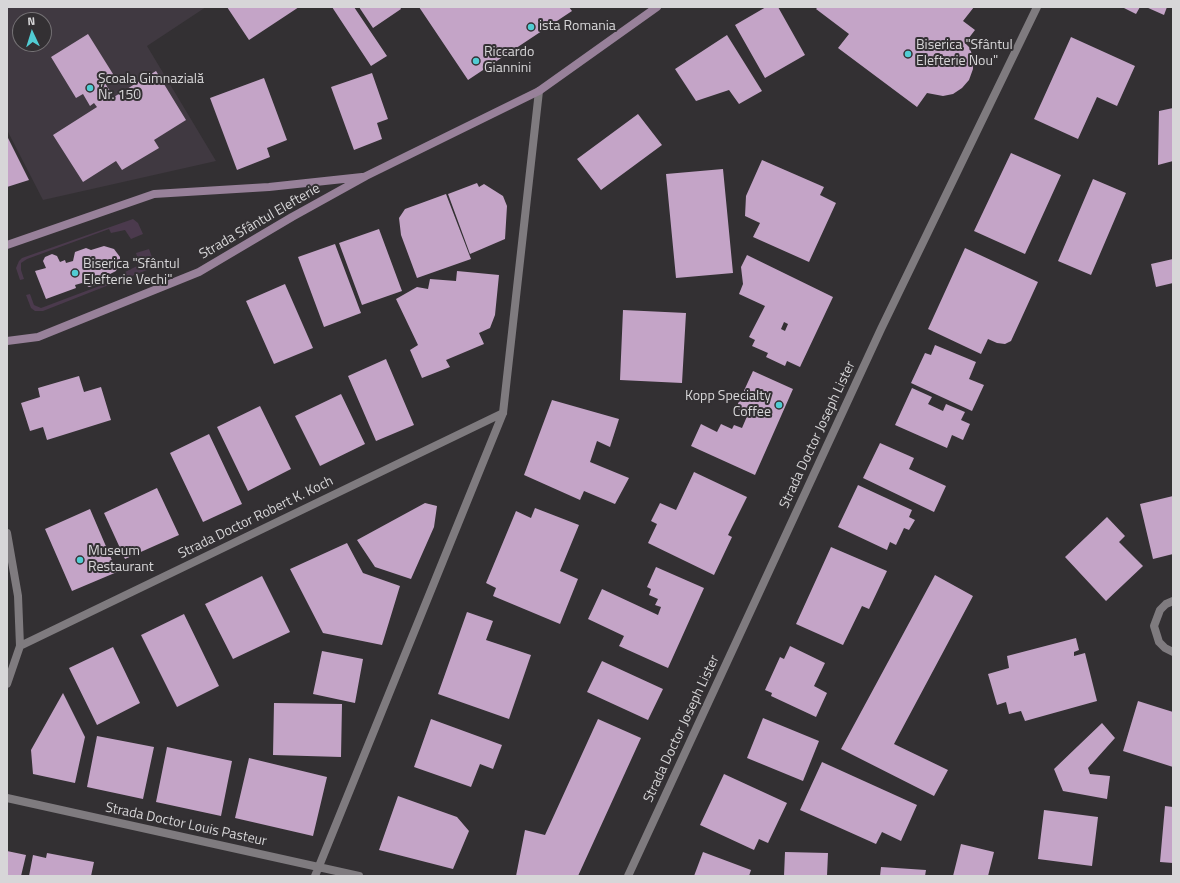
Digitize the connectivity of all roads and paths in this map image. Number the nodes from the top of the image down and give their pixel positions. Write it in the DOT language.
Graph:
graph roads {
  1 [pos="657,7"];
  2 [pos="1036,7"];
  3 [pos="539,91"];
  4 [pos="366,176"];
  5 [pos="7,245"];
  6 [pos="7,341"];
  7 [pos="503,413"];
  8 [pos="7,533"];
  9 [pos="1173,601"];
  10 [pos="20,646"];
  11 [pos="1173,652"];
  12 [pos="7,684"];
  13 [pos="7,798"];
  14 [pos="319,867"];
  15 [pos="315,876"];
  16 [pos="359,876"];
  17 [pos="628,876"];
  1 -- 3 [label="street, Strada Sfântul Elefterie"];
  2 -- 17 [label="street, Strada Doctor Joseph Lister"];
  3 -- 4 [label="street, Strada Sfântul Elefterie"];
  3 -- 7 [label="street"];
  4 -- 5 [label="street, Strada Sfântul Elefterie"];
  4 -- 6 [label="street, Strada Sfântul Elefterie"];
  7 -- 10 [label="street, Strada Doctor Robert K. Koch"];
  7 -- 14 [label="street"];
  8 -- 10 [label="street"];
  9 -- 11 [label="street"];
  10 -- 12 [label="street"];
  13 -- 14 [label="street, Strada Doctor Louis Pasteur"];
  14 -- 15 [label="street"];
  14 -- 16 [label="street, Strada Doctor Louis Pasteur"];
}
